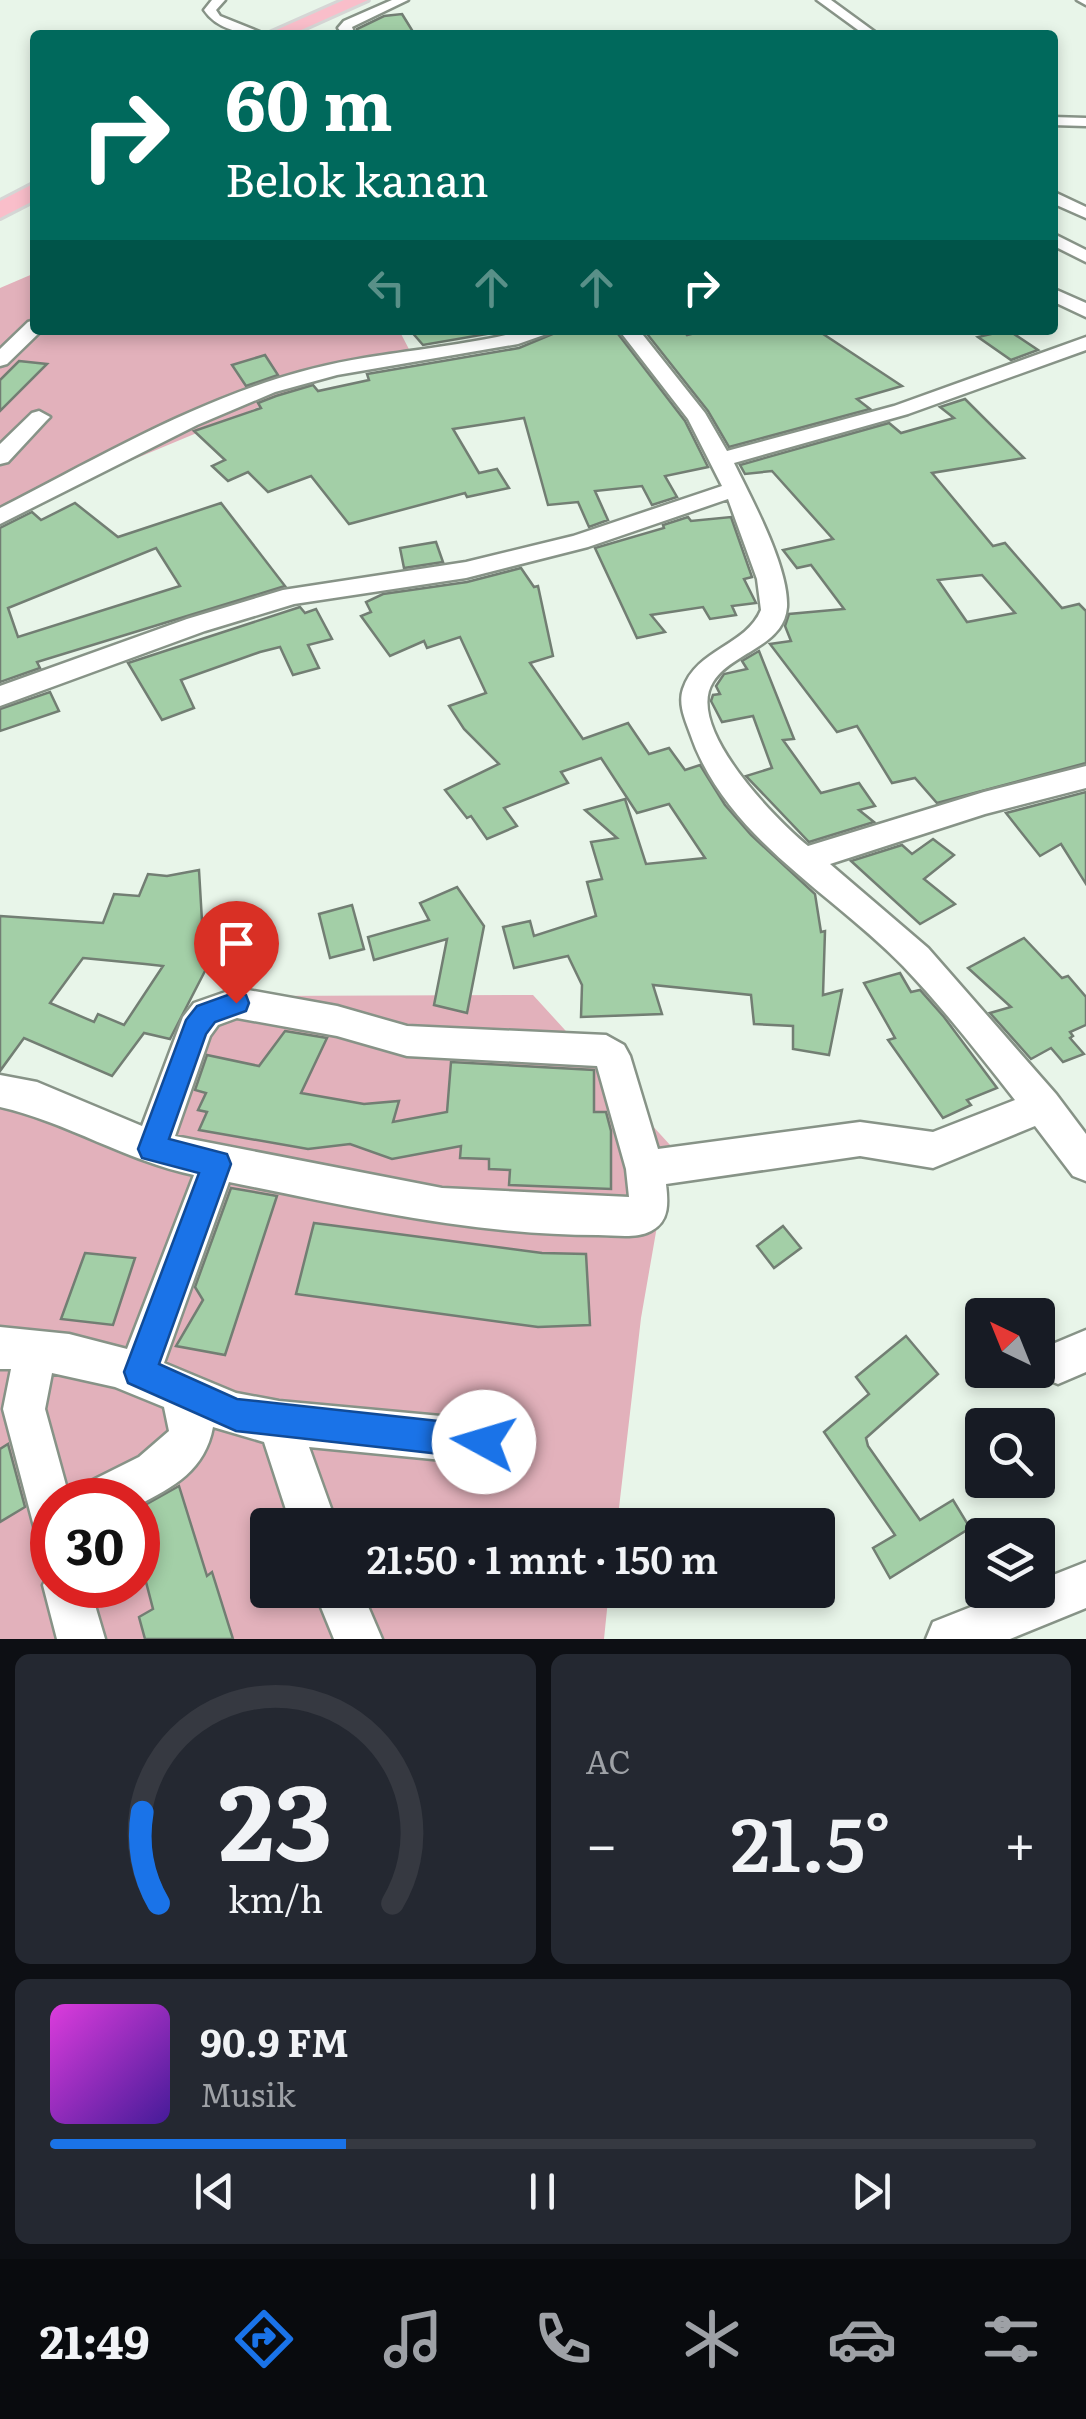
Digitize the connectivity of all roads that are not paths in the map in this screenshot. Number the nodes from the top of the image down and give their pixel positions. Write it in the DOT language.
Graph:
graph roads {
  1 [pos="219,0"];
  2 [pos="324,0"];
  3 [pos="402,0"];
  4 [pos="824,0"];
  5 [pos="371,1"];
  6 [pos="245,30"];
  7 [pos="282,30"];
  8 [pos="289,30"];
  9 [pos="307,30"];
  10 [pos="346,30"];
  11 [pos="865,30"];
  12 [pos="1058,121"];
  13 [pos="1086,122"];
  14 [pos="30,171"];
  15 [pos="0,190"];
  16 [pos="30,193"];
  17 [pos="1058,199"];
  18 [pos="0,212"];
  19 [pos="1086,213"];
  20 [pos="1058,247"];
  21 [pos="1072,268"];
  22 [pos="1058,296"];
  23 [pos="1086,311"];
  24 [pos="30,313"];
  25 [pos="30,331"];
  26 [pos="527,335"];
  27 [pos="632,335"];
  28 [pos="0,340"];
  29 [pos="1086,343"];
  30 [pos="0,360"];
  31 [pos="39,416"];
  32 [pos="0,457"];
  33 [pos="721,460"];
  34 [pos="736,489"];
  35 [pos="0,517"];
  36 [pos="0,696"];
  37 [pos="1086,777"];
  38 [pos="803,860"];
  39 [pos="0,1092"];
  40 [pos="1043,1106"];
  41 [pos="152,1149"];
  42 [pos="1086,1163"];
  43 [pos="217,1164"];
  44 [pos="645,1169"];
  45 [pos="18,1348"];
  46 [pos="140,1372"];
  47 [pos="179,1392"];
  48 [pos="278,1422"];
  49 [pos="484,1442"];
  50 [pos="42,1478"];
  51 [pos="140,1478"];
  52 [pos="308,1508"];
  53 [pos="1086,1585"];
  54 [pos="72,1608"];
  55 [pos="345,1608"];
  56 [pos="81,1639"];
  57 [pos="358,1639"];
  58 [pos="950,1639"];
  1 -- 6 [label="street"];
  2 -- 7 [label="highway"];
  3 -- 10 [label="street"];
  4 -- 11 [label="street"];
  5 -- 8 [label="highway"];
  5 -- 9 [label="highway"];
  12 -- 13 [label="street"];
  14 -- 15 [label="highway"];
  16 -- 18 [label="highway"];
  17 -- 19 [label="street"];
  20 -- 21 [label="street"];
  22 -- 23 [label="street"];
  24 -- 28 [label="street"];
  25 -- 30 [label="street"];
  26 -- 35 [label="street"];
  27 -- 33 [label="street"];
  29 -- 33 [label="street"];
  31 -- 32 [label="street"];
  33 -- 34 [label="street"];
  34 -- 36 [label="street"];
  34 -- 38 [label="street"];
  37 -- 38 [label="street"];
  38 -- 40 [label="street"];
  39 -- 41 [label="street"];
  40 -- 42 [label="street"];
  40 -- 44 [label="street"];
  41 -- 43 [label="street"];
  41 -- 44 [label="street"];
  43 -- 44 [label="street"];
  43 -- 46 [label="street"];
  45 -- 46 [label="street"];
  45 -- 50 [label="street"];
  46 -- 47 [label="street"];
  47 -- 48 [label="street"];
  47 -- 51 [label="street"];
  48 -- 49 [label="street"];
  48 -- 52 [label="street"];
  53 -- 58 [label="street"];
  54 -- 56 [label="street"];
  55 -- 57 [label="street"];
}
